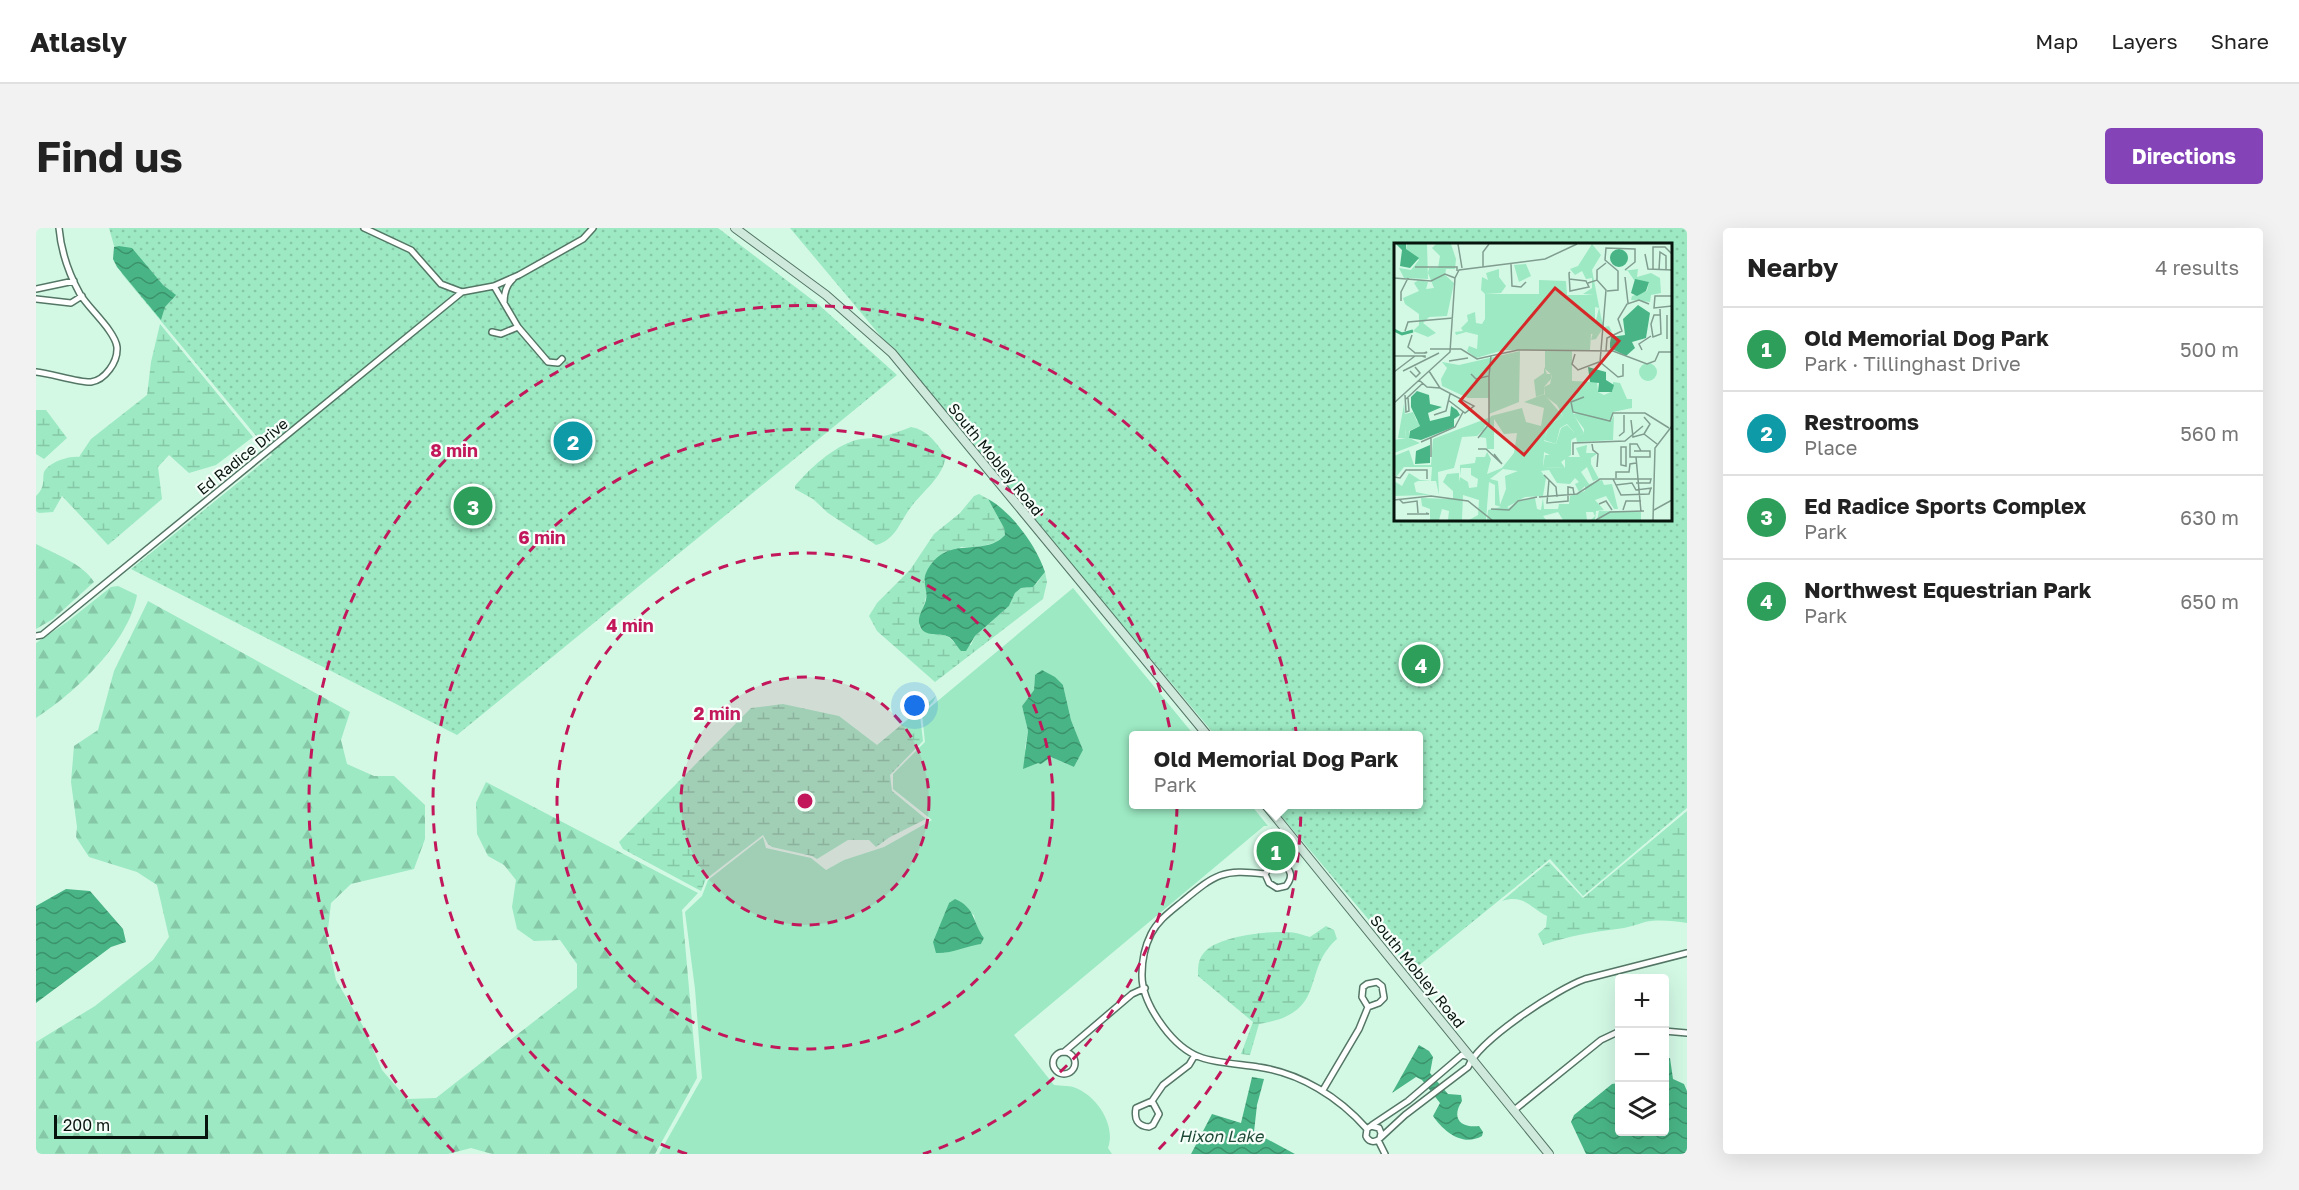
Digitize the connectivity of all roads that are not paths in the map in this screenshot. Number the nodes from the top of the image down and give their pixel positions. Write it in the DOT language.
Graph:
graph roads {
  1 [pos="59,228"];
  2 [pos="364,228"];
  3 [pos="593,228"];
  4 [pos="735,228"];
  5 [pos="519,275"];
  6 [pos="74,282"];
  7 [pos="494,286"];
  8 [pos="36,289"];
  9 [pos="462,292"];
  10 [pos="82,296"];
  11 [pos="36,298"];
  12 [pos="504,304"];
  13 [pos="518,327"];
  14 [pos="492,332"];
  15 [pos="562,359"];
  16 [pos="36,372"];
  17 [pos="36,636"];
  18 [pos="1205,731"];
  19 [pos="1269,809"];
  20 [pos="1265,874"];
  21 [pos="1687,953"];
  22 [pos="1145,988"];
  23 [pos="1368,1007"];
  24 [pos="1669,1031"];
  25 [pos="1615,1033"];
  26 [pos="1687,1033"];
  27 [pos="1064,1052"];
  28 [pos="1195,1055"];
  29 [pos="1472,1058"];
  30 [pos="1432,1082"];
  31 [pos="1323,1090"];
  32 [pos="1439,1091"];
  33 [pos="1152,1101"];
  34 [pos="1513,1111"];
  35 [pos="1369,1127"];
  36 [pos="1379,1139"];
  37 [pos="1386,1154"];
  38 [pos="1549,1154"];
  1 -- 6 [label="street"];
  2 -- 9 [label="street"];
  3 -- 5 [label="street, Ed Radice Drive"];
  4 -- 18 [label="street, South Mobley Road"];
  5 -- 7 [label="street, Ed Radice Drive"];
  5 -- 12 [label="street"];
  6 -- 8 [label="street"];
  6 -- 10 [label="street"];
  7 -- 9 [label="street, Ed Radice Drive"];
  7 -- 12 [label="street"];
  9 -- 17 [label="street, Ed Radice Drive"];
  10 -- 11 [label="street"];
  10 -- 16 [label="street"];
  12 -- 13 [label="street"];
  13 -- 14 [label="street"];
  13 -- 15 [label="street"];
  19 -- 29 [label="street, South Mobley Road"];
  20 -- 20 [label="street"];
  20 -- 22 [label="street"];
  21 -- 29 [label="street"];
  22 -- 27 [label="street"];
  22 -- 28 [label="street"];
  23 -- 23 [label="street"];
  23 -- 31 [label="street"];
  24 -- 26 [label="street"];
  25 -- 34 [label="street"];
  27 -- 27 [label="street"];
  28 -- 31 [label="street"];
  28 -- 33 [label="street"];
  29 -- 30 [label="street"];
  29 -- 32 [label="street"];
  29 -- 34 [label="street, South Mobley Road"];
  30 -- 32 [label="street"];
  30 -- 35 [label="street"];
  31 -- 35 [label="street"];
  32 -- 36 [label="street"];
  33 -- 33 [label="street"];
  34 -- 38 [label="street, South Mobley Road"];
  35 -- 36 [label="street"];
  35 -- 36 [label="street"];
  36 -- 37 [label="street"];
}
